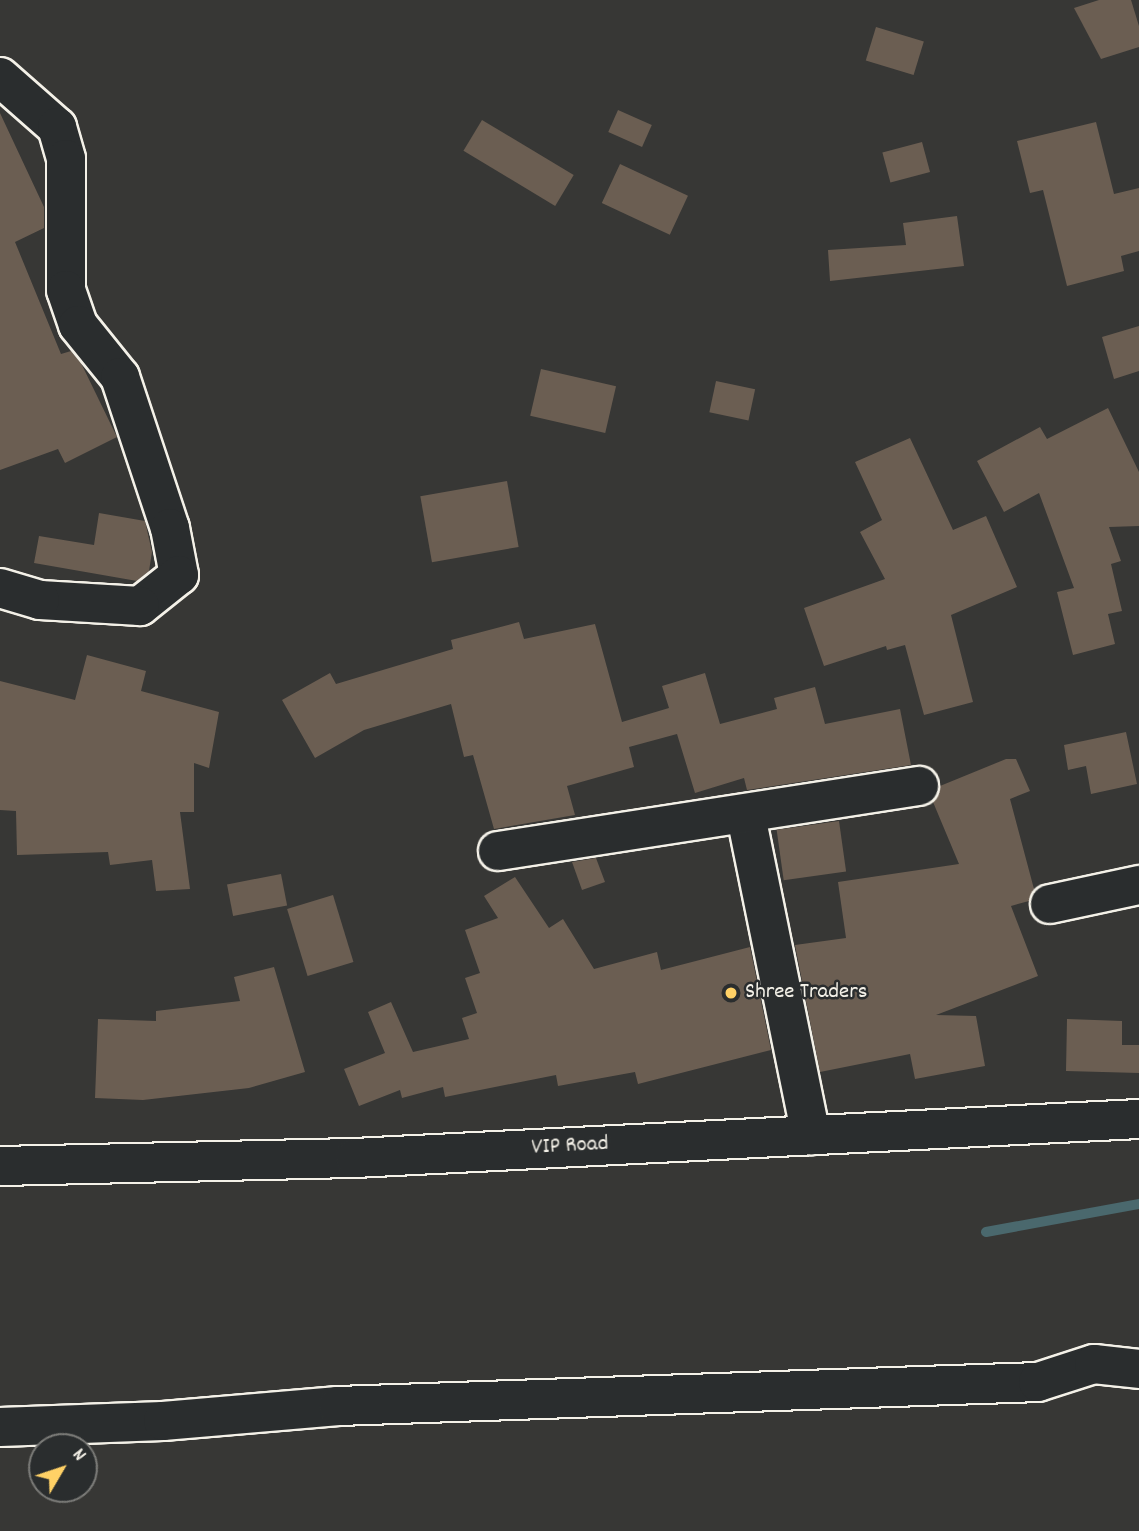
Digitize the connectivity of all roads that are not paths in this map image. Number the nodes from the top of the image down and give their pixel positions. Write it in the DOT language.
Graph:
graph roads {
  1 [pos="0,77"];
  2 [pos="0,588"];
  3 [pos="919,786"];
  4 [pos="746,816"];
  5 [pos="498,851"];
  6 [pos="1139,885"];
  7 [pos="1050,904"];
  8 [pos="1139,1119"];
  9 [pos="811,1135"];
  10 [pos="0,1166"];
  11 [pos="1139,1368"];
  12 [pos="0,1427"];
  1 -- 2 [label="main road"];
  3 -- 4 [label="main road"];
  4 -- 5 [label="main road"];
  4 -- 9 [label="main road"];
  6 -- 7 [label="main road"];
  8 -- 9 [label="main road, VIP Road"];
  9 -- 10 [label="main road, VIP Road"];
  11 -- 12 [label="main road"];
}
